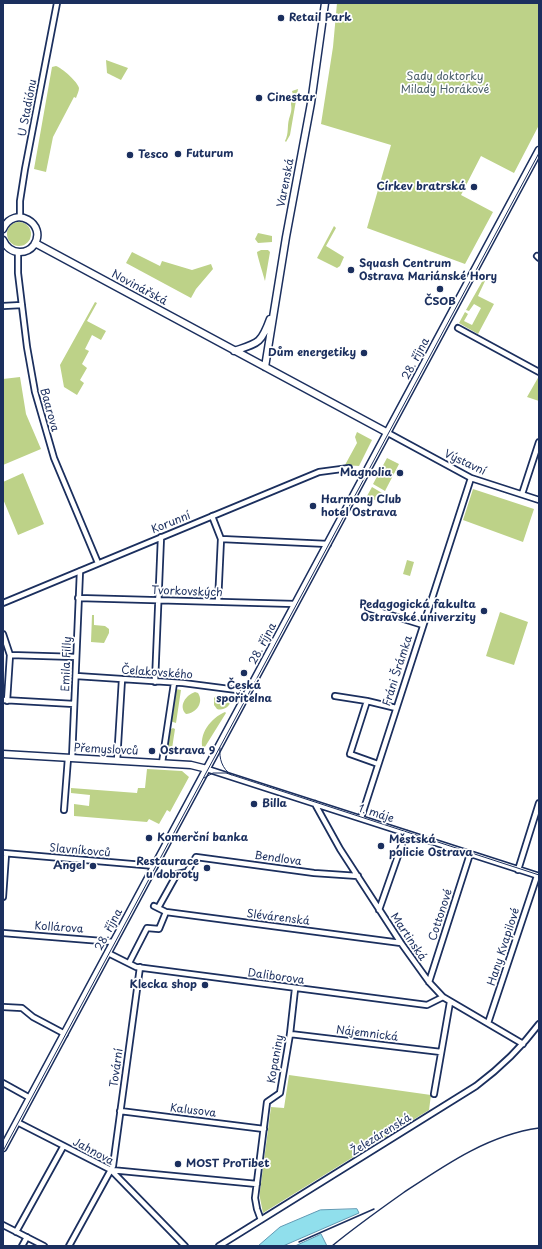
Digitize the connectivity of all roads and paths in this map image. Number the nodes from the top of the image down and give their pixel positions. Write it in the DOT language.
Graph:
graph roads {
  1 [pos="57,3"];
  2 [pos="325,3"];
  3 [pos="539,150"];
  4 [pos="20,217"];
  5 [pos="3,227"];
  6 [pos="3,240"];
  7 [pos="35,243"];
  8 [pos="18,252"];
  9 [pos="276,300"];
  10 [pos="22,305"];
  11 [pos="3,306"];
  12 [pos="458,328"];
  13 [pos="234,351"];
  14 [pos="265,367"];
  15 [pos="539,372"];
  16 [pos="388,433"];
  17 [pos="539,442"];
  18 [pos="349,468"];
  19 [pos="471,478"];
  20 [pos="522,494"];
  21 [pos="539,500"];
  22 [pos="212,516"];
  23 [pos="161,537"];
  24 [pos="221,540"];
  25 [pos="328,544"];
  26 [pos="98,563"];
  27 [pos="80,571"];
  28 [pos="78,598"];
  29 [pos="158,601"];
  30 [pos="218,602"];
  31 [pos="3,603"];
  32 [pos="295,604"];
  33 [pos="368,608"];
  34 [pos="422,625"];
  35 [pos="3,634"];
  36 [pos="10,655"];
  37 [pos="76,657"];
  38 [pos="76,676"];
  39 [pos="122,679"];
  40 [pos="155,682"];
  41 [pos="174,683"];
  42 [pos="237,690"];
  43 [pos="335,696"];
  44 [pos="5,700"];
  45 [pos="367,701"];
  46 [pos="74,704"];
  47 [pos="396,708"];
  48 [pos="3,754"];
  49 [pos="70,758"];
  50 [pos="117,761"];
  51 [pos="162,763"];
  52 [pos="378,764"];
  53 [pos="207,768"];
  54 [pos="539,803"];
  55 [pos="316,804"];
  56 [pos="64,810"];
  57 [pos="361,818"];
  58 [pos="406,833"];
  59 [pos="5,853"];
  60 [pos="470,854"];
  61 [pos="155,866"];
  62 [pos="518,870"];
  63 [pos="358,876"];
  64 [pos="538,876"];
  65 [pos="3,897"];
  66 [pos="156,907"];
  67 [pos="379,910"];
  68 [pos="166,912"];
  69 [pos="3,933"];
  70 [pos="114,942"];
  71 [pos="401,943"];
  72 [pos="108,953"];
  73 [pos="129,963"];
  74 [pos="140,967"];
  75 [pos="429,982"];
  76 [pos="295,989"];
  77 [pos="443,997"];
  78 [pos="450,1002"];
  79 [pos="3,1007"];
  80 [pos="488,1023"];
  81 [pos="539,1024"];
  82 [pos="65,1034"];
  83 [pos="290,1034"];
  84 [pos="523,1044"];
  85 [pos="441,1052"];
  86 [pos="3,1083"];
  87 [pos="434,1094"];
  88 [pos="30,1098"];
  89 [pos="120,1110"];
  90 [pos="17,1122"];
  91 [pos="264,1129"];
  92 [pos="63,1147"];
  93 [pos="3,1148"];
  94 [pos="111,1170"];
  95 [pos="257,1184"];
  96 [pos="261,1220"];
  97 [pos="3,1225"];
  98 [pos="16,1232"];
  99 [pos="27,1237"];
  100 [pos="22,1246"];
  101 [pos="42,1246"];
  102 [pos="69,1246"];
  103 [pos="185,1246"];
  104 [pos="219,1246"];
  1 -- 4 [label="street, U Stadiónu"];
  2 -- 9 [label="street, Varenská"];
  3 -- 16 [label="street, 28. října"];
  4 -- 5 [label="street"];
  4 -- 7 [label="street"];
  6 -- 8 [label="street"];
  7 -- 8 [label="street"];
  7 -- 13 [label="street, Novinářská"];
  8 -- 10 [label="street, Baarova"];
  9 -- 13 [label="street"];
  9 -- 14 [label="street, Varenská"];
  10 -- 11 [label="street"];
  10 -- 26 [label="street, Baarova"];
  12 -- 15 [label="street"];
  13 -- 14 [label="street, Novinářská"];
  14 -- 16 [label="street, Novinářská"];
  16 -- 19 [label="street, Výstavní"];
  16 -- 25 [label="street, 28. října"];
  17 -- 20 [label="street"];
  18 -- 22 [label="street, Korunní"];
  19 -- 20 [label="street, Výstavní"];
  19 -- 34 [label="street, Fráni Šrámka"];
  20 -- 21 [label="street, Výstavní"];
  22 -- 23 [label="street, Korunní"];
  22 -- 24 [label="street"];
  23 -- 26 [label="street, Korunní"];
  23 -- 29 [label="street"];
  24 -- 25 [label="street"];
  24 -- 30 [label="street"];
  25 -- 32 [label="street, 28. října"];
  26 -- 27 [label="street, Korunní"];
  27 -- 28 [label="street, Emila Filly"];
  27 -- 31 [label="street, Korunní"];
  28 -- 29 [label="street, Tvorkovských"];
  28 -- 37 [label="street, Emila Filly"];
  29 -- 30 [label="street, Tvorkovských"];
  29 -- 40 [label="street"];
  30 -- 32 [label="street, Tvorkovských"];
  32 -- 53 [label="street, 28. října"];
  33 -- 34 [label="street"];
  34 -- 47 [label="street, Fráni Šrámka"];
  35 -- 36 [label="street"];
  36 -- 37 [label="street"];
  36 -- 44 [label="street"];
  37 -- 38 [label="street, Emila Filly"];
  38 -- 39 [label="street, Čelakovského"];
  38 -- 46 [label="street, Emila Filly"];
  39 -- 40 [label="street, Čelakovského"];
  39 -- 50 [label="street"];
  40 -- 41 [label="street, Čelakovského"];
  41 -- 42 [label="street, Čelakovského"];
  41 -- 51 [label="street"];
  43 -- 45 [label="street"];
  44 -- 46 [label="street"];
  45 -- 47 [label="street"];
  45 -- 52 [label="street"];
  46 -- 49 [label="street, Emila Filly"];
  47 -- 52 [label="street, Fráni Šrámka"];
  48 -- 49 [label="street, Přemyslovců"];
  49 -- 50 [label="street, Přemyslovců"];
  49 -- 56 [label="street, Emila Filly"];
  50 -- 51 [label="street, Přemyslovců"];
  51 -- 53 [label="street, Přemyslovců"];
  52 -- 57 [label="street, Fráni Šrámka"];
  53 -- 55 [label="street, 1. máje"];
  53 -- 61 [label="street, 28. října"];
  54 -- 62 [label="street"];
  55 -- 57 [label="street, 1. máje"];
  55 -- 63 [label="street, Martinská"];
  57 -- 58 [label="street, 1. máje"];
  58 -- 60 [label="street, 1. máje"];
  58 -- 67 [label="street"];
  59 -- 61 [label="street, Slavníkovců"];
  59 -- 65 [label="street"];
  60 -- 62 [label="street, 1. máje"];
  60 -- 75 [label="street, Cottonové"];
  61 -- 70 [label="street, 28. října"];
  62 -- 64 [label="street, 1. máje"];
  63 -- 66 [label="street, Bendlova"];
  63 -- 67 [label="street, Martinská"];
  64 -- 80 [label="street, Hany Kvapilové"];
  66 -- 68 [label="street, Slévárenská"];
  67 -- 71 [label="street, Martinská"];
  68 -- 71 [label="street, Slévárenská"];
  68 -- 73 [label="street"];
  69 -- 70 [label="street, Kollárova"];
  70 -- 72 [label="street, 28. října"];
  71 -- 75 [label="street, Martinská"];
  72 -- 73 [label="street, Daliborova"];
  72 -- 82 [label="street, 28. října"];
  73 -- 74 [label="street, Daliborova"];
  74 -- 76 [label="street, Daliborova"];
  74 -- 89 [label="street, Tovární"];
  75 -- 77 [label="street, Martinská"];
  76 -- 77 [label="street, Daliborova"];
  76 -- 83 [label="street, Kopaniny"];
  77 -- 78 [label="street, Martinská"];
  78 -- 80 [label="street, Martinská"];
  78 -- 85 [label="street"];
  79 -- 82 [label="street"];
  80 -- 84 [label="street, Martinská"];
  81 -- 84 [label="street, Železárenská"];
  82 -- 88 [label="street, 28. října"];
  83 -- 85 [label="street, Nájemnická"];
  83 -- 91 [label="street, Kopaniny"];
  84 -- 96 [label="street, Železárenská"];
  85 -- 87 [label="street"];
  86 -- 88 [label="street"];
  88 -- 90 [label="street, 28. října"];
  89 -- 91 [label="street, Kalusova"];
  89 -- 94 [label="street, Tovární"];
  90 -- 92 [label="street, Jahnova"];
  90 -- 93 [label="street, 28. října"];
  91 -- 95 [label="street, Kopaniny"];
  92 -- 94 [label="street, Jahnova"];
  92 -- 98 [label="street"];
  94 -- 95 [label="street"];
  94 -- 102 [label="street, Tovární"];
  94 -- 103 [label="street, Jahnova"];
  95 -- 96 [label="street, Kopaniny"];
  96 -- 104 [label="street, Železárenská"];
  97 -- 98 [label="street"];
  98 -- 99 [label="street"];
  99 -- 100 [label="street"];
  99 -- 101 [label="street"];
}
